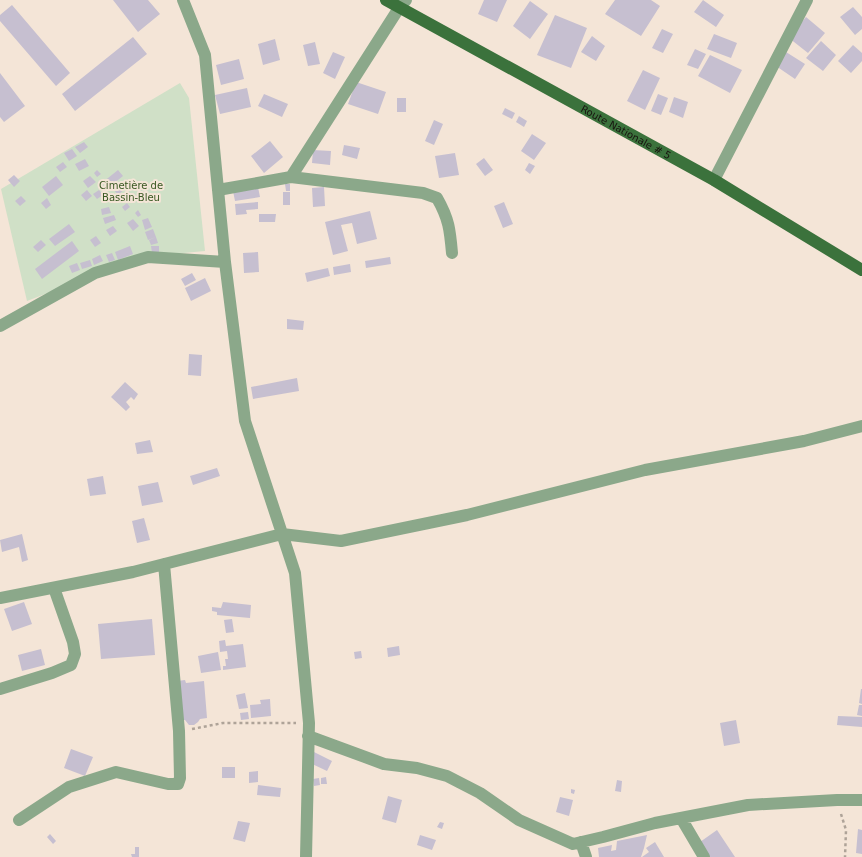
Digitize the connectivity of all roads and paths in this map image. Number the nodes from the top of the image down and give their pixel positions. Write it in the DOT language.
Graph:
graph roads {
  1 [pos="183,0"];
  2 [pos="386,0"];
  3 [pos="807,0"];
  4 [pos="402,4"];
  5 [pos="291,177"];
  6 [pos="714,180"];
  7 [pos="218,190"];
  8 [pos="452,253"];
  9 [pos="225,262"];
  10 [pos="862,270"];
  11 [pos="0,326"];
  12 [pos="862,426"];
  13 [pos="282,534"];
  14 [pos="164,564"];
  15 [pos="54,588"];
  16 [pos="0,598"];
  17 [pos="0,689"];
  18 [pos="309,723"];
  19 [pos="179,731"];
  20 [pos="308,736"];
  21 [pos="837,800"];
  22 [pos="862,800"];
  23 [pos="681,818"];
  24 [pos="19,820"];
  25 [pos="581,842"];
  26 [pos="306,857"];
  27 [pos="586,857"];
  28 [pos="704,857"];
  29 [pos="845,857"];
  1 -- 7 [label="street"];
  2 -- 4 [label="main road, Route Nationale # 5"];
  3 -- 6 [label="street"];
  4 -- 5 [label="street"];
  4 -- 6 [label="main road, Route Nationale # 5"];
  5 -- 7 [label="street"];
  5 -- 8 [label="street"];
  6 -- 10 [label="main road, Route Nationale # 5"];
  7 -- 9 [label="street"];
  9 -- 11 [label="street"];
  9 -- 13 [label="street"];
  12 -- 13 [label="street"];
  13 -- 14 [label="street"];
  13 -- 18 [label="street"];
  14 -- 15 [label="street"];
  14 -- 19 [label="street"];
  15 -- 16 [label="street"];
  15 -- 17 [label="street"];
  18 -- 19 [label="path"];
  18 -- 20 [label="street"];
  19 -- 24 [label="street"];
  20 -- 25 [label="street"];
  20 -- 26 [label="street"];
  21 -- 22 [label="street"];
  21 -- 23 [label="street"];
  21 -- 29 [label="path"];
  23 -- 25 [label="street"];
  23 -- 28 [label="street"];
  25 -- 27 [label="street"];
}
